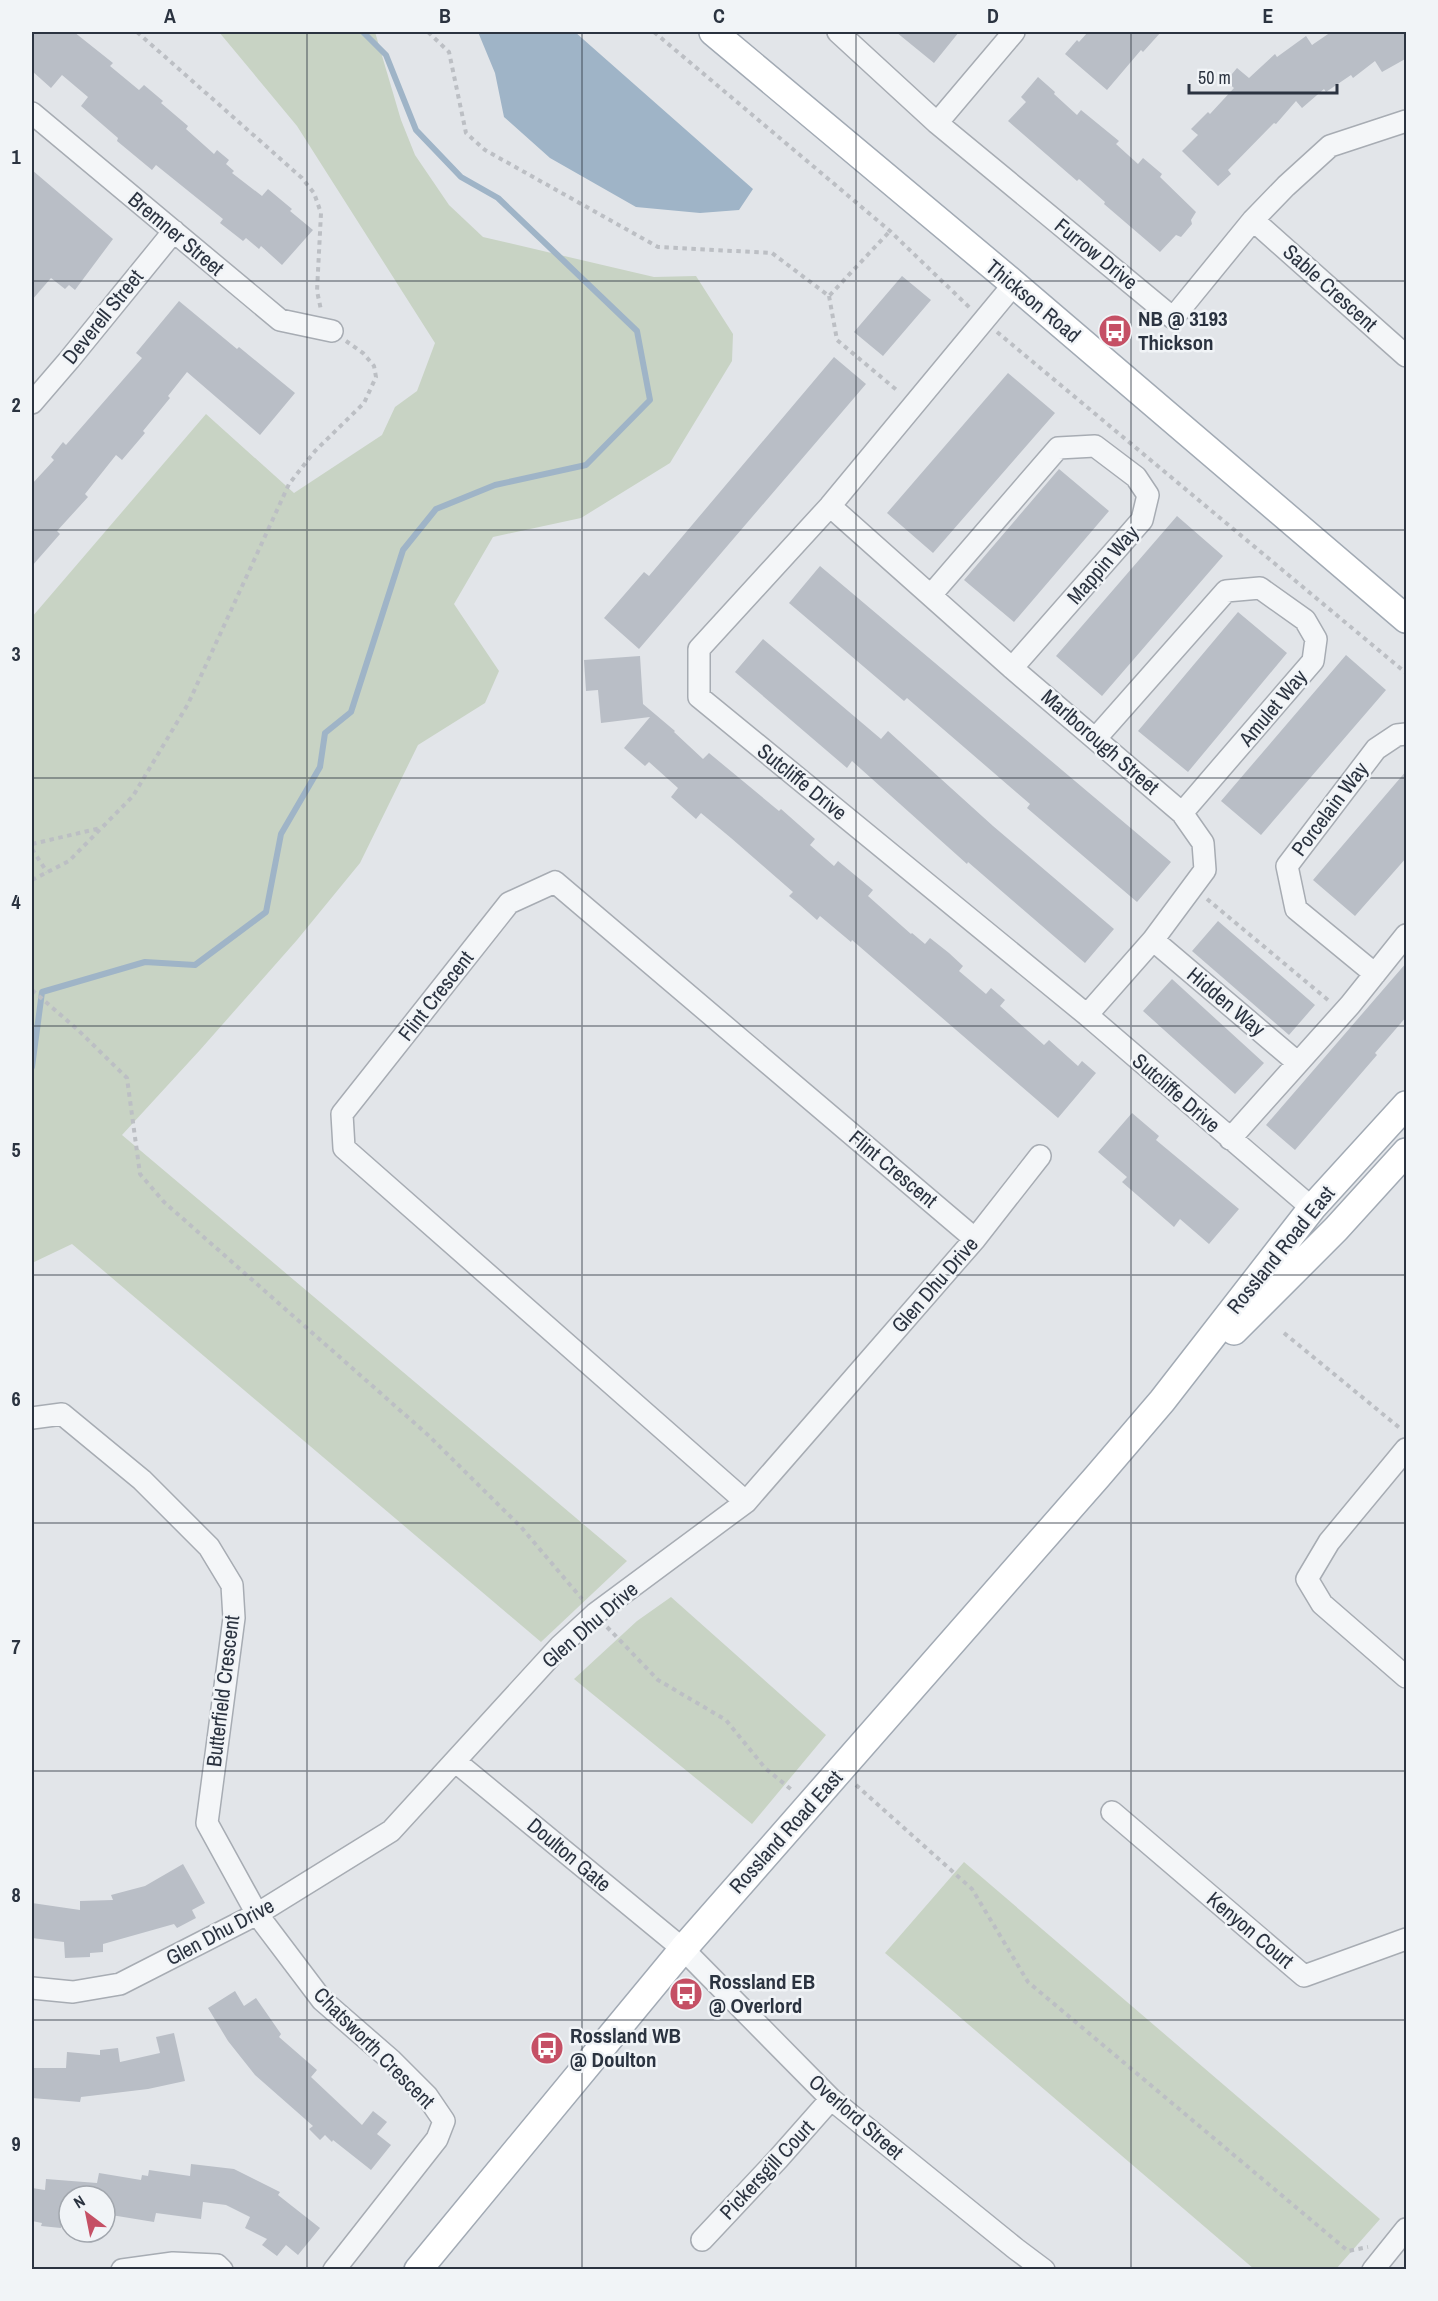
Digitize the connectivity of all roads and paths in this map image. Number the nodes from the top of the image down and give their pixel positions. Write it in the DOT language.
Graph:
graph roads {
  1 [pos="137,32"];
  2 [pos="428,32"];
  3 [pos="654,32"];
  4 [pos="712,32"];
  5 [pos="838,32"];
  6 [pos="1014,32"];
  7 [pos="32,113"];
  8 [pos="1407,121"];
  9 [pos="938,123"];
  10 [pos="1253,220"];
  11 [pos="174,231"];
  12 [pos="890,231"];
  13 [pos="1014,284"];
  14 [pos="829,296"];
  15 [pos="960,300"];
  16 [pos="332,332"];
  17 [pos="1004,338"];
  18 [pos="1407,356"];
  19 [pos="32,403"];
  20 [pos="914,405"];
  21 [pos="830,506"];
  22 [pos="931,595"];
  23 [pos="1407,619"];
  24 [pos="1012,668"];
  25 [pos="1407,673"];
  26 [pos="1407,734"];
  27 [pos="1096,738"];
  28 [pos="1182,813"];
  29 [pos="102,828"];
  30 [pos="32,844"];
  31 [pos="32,849"];
  32 [pos="47,872"];
  33 [pos="32,880"];
  34 [pos="1192,887"];
  35 [pos="1407,935"];
  36 [pos="1154,940"];
  37 [pos="1375,974"];
  38 [pos="32,990"];
  39 [pos="1343,1013"];
  40 [pos="1087,1016"];
  41 [pos="1298,1063"];
  42 [pos="1407,1105"];
  43 [pos="1230,1139"];
  44 [pos="1407,1152"];
  45 [pos="1040,1156"];
  46 [pos="1312,1208"];
  47 [pos="975,1239"];
  48 [pos="1284,1332"];
  49 [pos="1162,1401"];
  50 [pos="32,1418"];
  51 [pos="1407,1434"];
  52 [pos="1407,1449"];
  53 [pos="746,1502"];
  54 [pos="595,1614"];
  55 [pos="1407,1677"];
  56 [pos="456,1762"];
  57 [pos="840,1772"];
  58 [pos="810,1805"];
  59 [pos="1112,1812"];
  60 [pos="257,1914"];
  61 [pos="1407,1939"];
  62 [pos="683,1949"];
  63 [pos="32,1988"];
  64 [pos="831,2099"];
  65 [pos="1407,2229"];
  66 [pos="702,2240"];
  67 [pos="1378,2264"];
  68 [pos="1038,2268"];
  69 [pos="122,2270"];
  70 [pos="222,2270"];
  71 [pos="334,2270"];
  72 [pos="418,2270"];
  1 -- 16 [label="path"];
  2 -- 14 [label="path"];
  3 -- 12 [label="path"];
  4 -- 13 [label="main road, Thickson Road"];
  5 -- 9 [label="street, Furrow Drive"];
  6 -- 9 [label="street"];
  7 -- 11 [label="street, Bremner Street"];
  8 -- 10 [label="street, Furrow Drive"];
  9 -- 10 [label="street, Furrow Drive"];
  10 -- 18 [label="street, Sable Crescent"];
  11 -- 16 [label="street, Bremner Street"];
  11 -- 19 [label="street, Deverell Street"];
  12 -- 14 [label="path"];
  12 -- 15 [label="path"];
  13 -- 20 [label="street, Sutcliffe Drive"];
  13 -- 23 [label="main road, Thickson Road"];
  14 -- 20 [label="path"];
  16 -- 29 [label="path"];
  17 -- 25 [label="path"];
  20 -- 21 [label="street, Sutcliffe Drive"];
  21 -- 22 [label="street, Marlborough Street"];
  21 -- 40 [label="street, Sutcliffe Drive"];
  22 -- 24 [label="street, Marlborough Street"];
  22 -- 24 [label="street, Mappin Way"];
  24 -- 27 [label="street, Marlborough Street"];
  26 -- 37 [label="street, Porcelain Way"];
  27 -- 28 [label="street, Marlborough Street"];
  27 -- 28 [label="street, Amulet Way"];
  28 -- 34 [label="street, Marlborough Street"];
  29 -- 30 [label="path"];
  29 -- 32 [label="path"];
  31 -- 32 [label="path"];
  32 -- 33 [label="path"];
  34 -- 36 [label="street, Marlborough Street"];
  34 -- 39 [label="path"];
  35 -- 37 [label="street"];
  36 -- 40 [label="street, Marlborough Street"];
  36 -- 41 [label="street, Hidden Way"];
  37 -- 39 [label="street"];
  38 -- 54 [label="path"];
  39 -- 41 [label="street"];
  40 -- 43 [label="street, Sutcliffe Drive"];
  41 -- 43 [label="street"];
  42 -- 46 [label="main road, Rossland Road East"];
  43 -- 46 [label="street, Sutcliffe Drive"];
  44 -- 49 [label="main road, Rossland Road East"];
  45 -- 47 [label="street, Glen Dhu Drive"];
  46 -- 49 [label="main road, Rossland Road East"];
  47 -- 53 [label="street, Glen Dhu Drive"];
  47 -- 53 [label="street, Flint Crescent"];
  48 -- 51 [label="path"];
  49 -- 57 [label="main road, Rossland Road East"];
  50 -- 60 [label="street, Butterfield Crescent"];
  52 -- 55 [label="street"];
  53 -- 54 [label="street, Glen Dhu Drive"];
  54 -- 56 [label="street, Glen Dhu Drive"];
  54 -- 58 [label="path"];
  56 -- 60 [label="street, Glen Dhu Drive"];
  56 -- 62 [label="street, Doulton Gate"];
  57 -- 58 [label="main road, Rossland Road East"];
  57 -- 67 [label="path"];
  58 -- 62 [label="main road, Rossland Road East"];
  59 -- 61 [label="street, Kenyon Court"];
  60 -- 63 [label="street, Glen Dhu Drive"];
  60 -- 71 [label="street, Chatsworth Crescent"];
  62 -- 64 [label="street, Overlord Street"];
  62 -- 72 [label="main road, Rossland Road East"];
  64 -- 66 [label="street, Pickersgill Court"];
  64 -- 68 [label="street, Overlord Street"];
  65 -- 67 [label="street"];
  69 -- 70 [label="street"];
}
